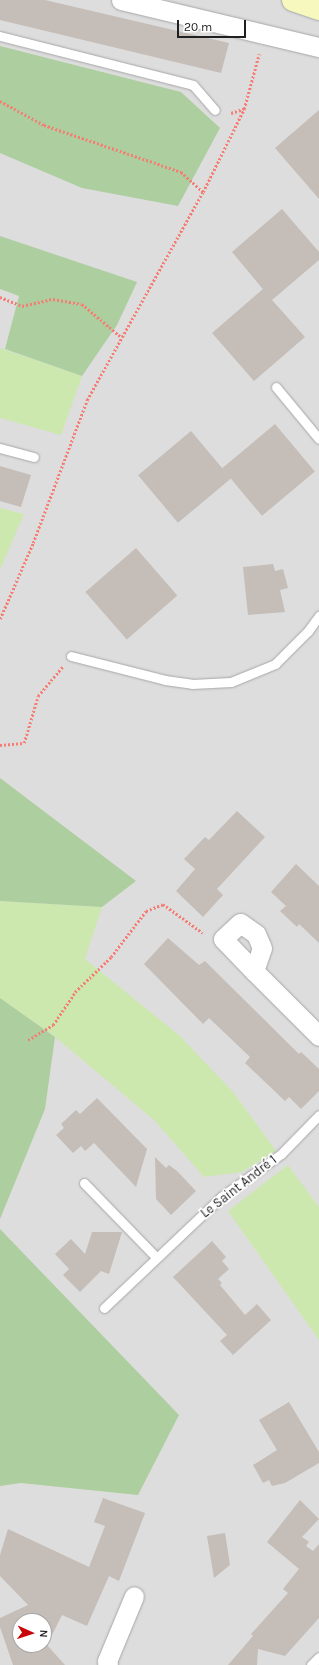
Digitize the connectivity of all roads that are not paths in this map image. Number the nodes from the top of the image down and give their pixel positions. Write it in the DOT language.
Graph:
graph roads {
  1 [pos="121,0"];
  2 [pos="293,0"];
  3 [pos="319,10"];
  4 [pos="0,36"];
  5 [pos="319,47"];
  6 [pos="215,110"];
  7 [pos="276,387"];
  8 [pos="319,439"];
  9 [pos="0,448"];
  10 [pos="34,457"];
  11 [pos="319,616"];
  12 [pos="71,656"];
  13 [pos="254,971"];
  14 [pos="319,1036"];
  15 [pos="319,1115"];
  16 [pos="84,1183"];
  17 [pos="156,1257"];
  18 [pos="104,1308"];
  19 [pos="134,1596"];
  20 [pos="319,1656"];
  21 [pos="108,1665"];
  22 [pos="311,1665"];
  1 -- 5 [label="street"];
  2 -- 3 [label="street"];
  4 -- 6 [label="lane"];
  7 -- 8 [label="lane"];
  9 -- 10 [label="lane"];
  11 -- 12 [label="lane"];
  13 -- 13 [label="street"];
  13 -- 14 [label="street"];
  15 -- 17 [label="lane, Le Saint André 1"];
  16 -- 17 [label="lane"];
  17 -- 18 [label="lane, Le Saint André 1"];
  19 -- 21 [label="street"];
  20 -- 22 [label="lane"];
}
